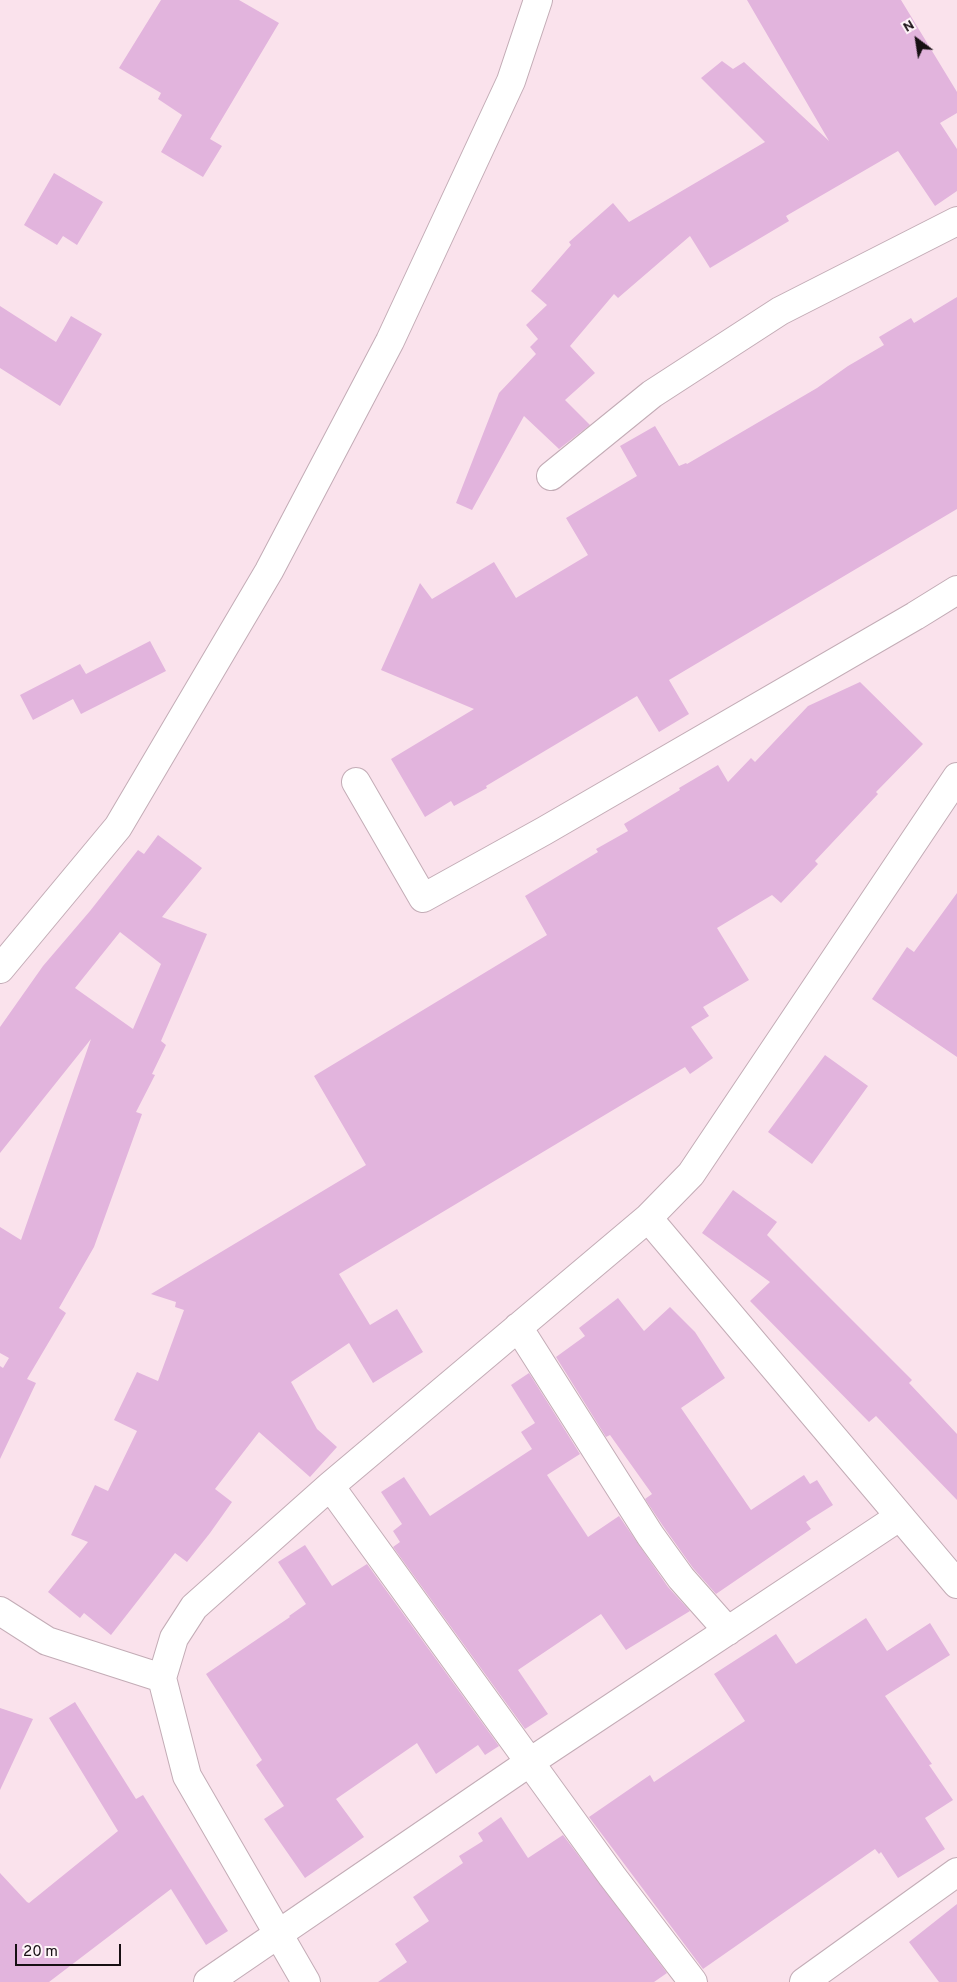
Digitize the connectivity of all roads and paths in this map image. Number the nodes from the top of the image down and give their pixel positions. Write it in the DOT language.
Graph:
graph roads {
  1 [pos="538,0"];
  2 [pos="957,221"];
  3 [pos="551,476"];
  4 [pos="957,590"];
  5 [pos="957,777"];
  6 [pos="356,782"];
  7 [pos="0,969"];
  8 [pos="648,1218"];
  9 [pos="518,1327"];
  10 [pos="330,1486"];
  11 [pos="900,1517"];
  12 [pos="957,1584"];
  13 [pos="0,1611"];
  14 [pos="728,1631"];
  15 [pos="162,1678"];
  16 [pos="530,1762"];
  17 [pos="957,1872"];
  18 [pos="278,1933"];
  19 [pos="208,1982"];
  20 [pos="306,1982"];
  21 [pos="693,1982"];
  22 [pos="804,1982"];
  1 -- 7 [label="street"];
  2 -- 3 [label="street"];
  4 -- 6 [label="street"];
  5 -- 8 [label="street"];
  8 -- 9 [label="street"];
  8 -- 11 [label="street"];
  9 -- 10 [label="street"];
  9 -- 14 [label="street"];
  10 -- 15 [label="street"];
  10 -- 16 [label="street"];
  11 -- 12 [label="street"];
  11 -- 14 [label="street"];
  13 -- 15 [label="street"];
  14 -- 16 [label="street"];
  15 -- 18 [label="street"];
  16 -- 18 [label="street"];
  16 -- 21 [label="street"];
  17 -- 22 [label="street"];
  18 -- 19 [label="street"];
  18 -- 20 [label="street"];
}
